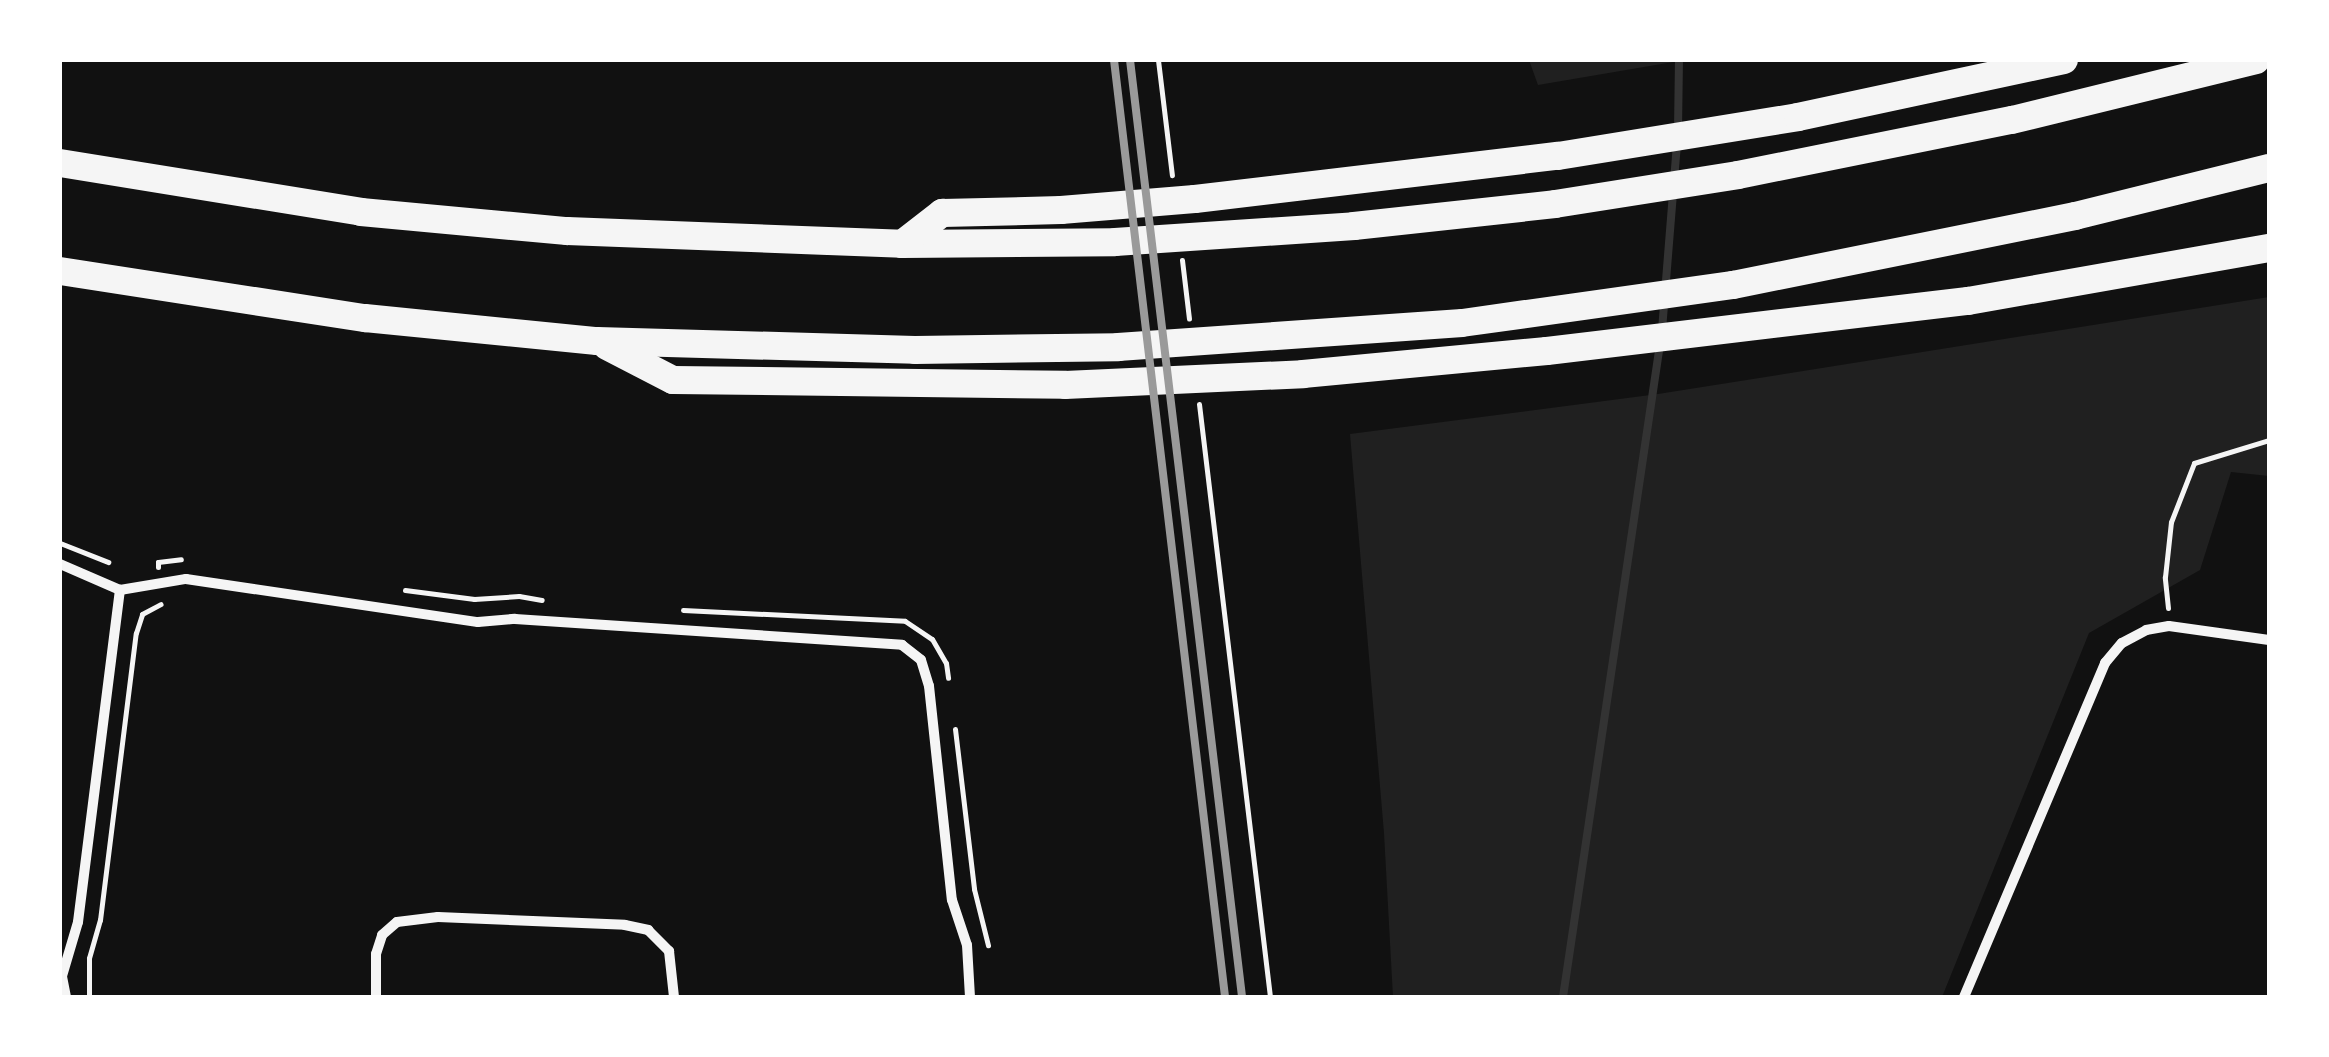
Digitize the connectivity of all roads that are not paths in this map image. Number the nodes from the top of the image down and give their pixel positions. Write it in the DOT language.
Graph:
graph roads {
  1 [pos="2064,60"];
  2 [pos="2256,60"];
  3 [pos="60,163"];
  4 [pos="2269,168"];
  5 [pos="902,244"];
  6 [pos="2269,248"];
  7 [pos="60,271"];
  8 [pos="597,341"];
  9 [pos="60,564"];
  10 [pos="120,590"];
  11 [pos="2269,640"];
  12 [pos="61,976"];
  13 [pos="66,997"];
  14 [pos="376,997"];
  15 [pos="674,997"];
  16 [pos="970,997"];
  17 [pos="1964,997"];
  1 -- 5 [label="highway"];
  2 -- 5 [label="highway"];
  3 -- 5 [label="highway"];
  4 -- 8 [label="highway"];
  6 -- 8 [label="highway"];
  7 -- 8 [label="highway"];
  9 -- 10 [label="street"];
  10 -- 12 [label="street"];
  10 -- 16 [label="street"];
  11 -- 17 [label="street"];
  12 -- 13 [label="street"];
  14 -- 15 [label="street"];
}
